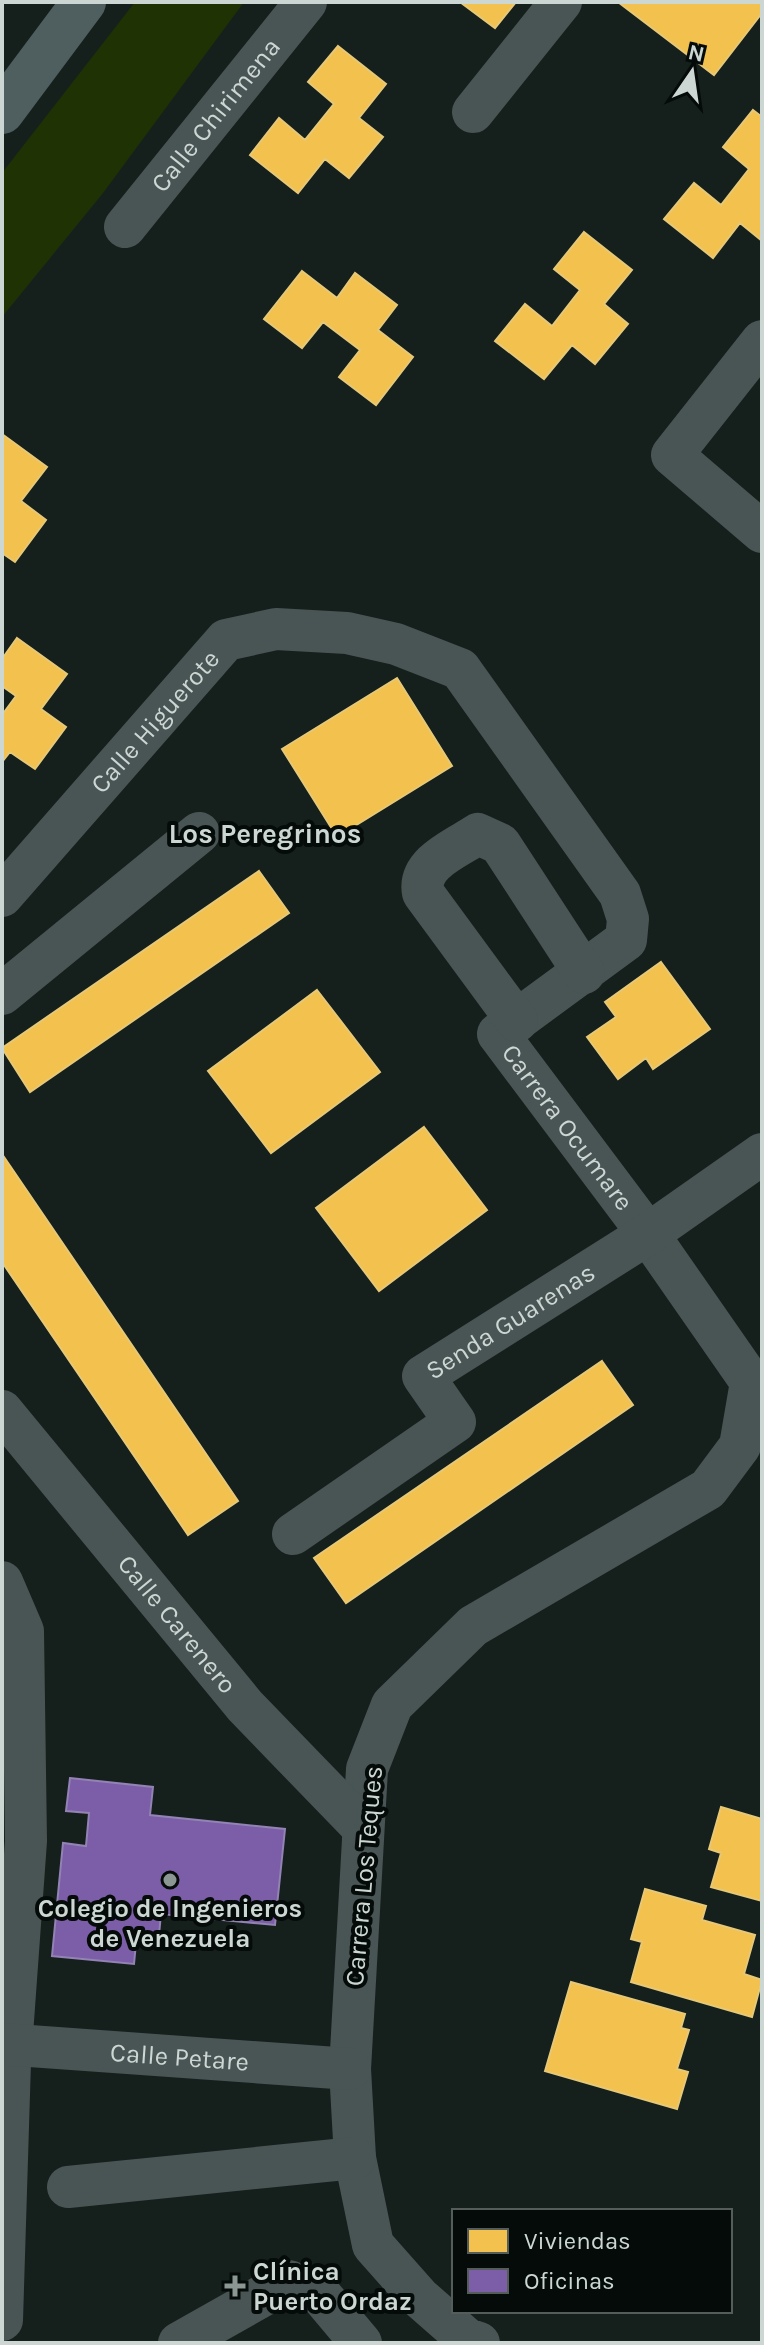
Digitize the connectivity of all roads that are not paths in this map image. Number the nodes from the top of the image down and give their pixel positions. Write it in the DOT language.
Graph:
graph roads {
  1 [pos="84,2"];
  2 [pos="306,2"];
  3 [pos="561,2"];
  4 [pos="2,112"];
  5 [pos="473,112"];
  6 [pos="125,227"];
  7 [pos="762,341"];
  8 [pos="762,532"];
  9 [pos="347,633"];
  10 [pos="199,833"];
  11 [pos="2,896"];
  12 [pos="584,973"];
  13 [pos="2,994"];
  14 [pos="517,1021"];
  15 [pos="762,1154"];
  16 [pos="648,1234"];
  17 [pos="2,1411"];
  18 [pos="740,1446"];
  19 [pos="293,1534"];
  20 [pos="2,1582"];
  21 [pos="363,1828"];
  22 [pos="6,2044"];
  23 [pos="350,2069"];
  24 [pos="355,2158"];
  25 [pos="68,2187"];
  26 [pos="2,2320"];
  27 [pos="470,2342"];
  28 [pos="179,2343"];
  29 [pos="361,2343"];
  1 -- 4 [label="main road"];
  2 -- 6 [label="street, Calle Chirimena"];
  3 -- 5 [label="street"];
  7 -- 8 [label="street"];
  9 -- 11 [label="street, Calle Higuerote"];
  9 -- 12 [label="street, Carrera Ocumare"];
  10 -- 13 [label="street"];
  12 -- 14 [label="street, Carrera Ocumare"];
  12 -- 14 [label="street"];
  14 -- 16 [label="street, Carrera Ocumare"];
  15 -- 16 [label="street"];
  16 -- 18 [label="street, Carrera Ocumare"];
  16 -- 19 [label="street, Senda Guarenas"];
  17 -- 21 [label="street, Calle Carenero"];
  18 -- 21 [label="street, Carrera Los Teques"];
  20 -- 22 [label="street"];
  21 -- 23 [label="street, Carrera Los Teques"];
  22 -- 23 [label="street, Calle Petare"];
  22 -- 26 [label="street"];
  23 -- 24 [label="street, Carrera Los Teques"];
  24 -- 25 [label="street"];
  24 -- 27 [label="street, Carrera Los Teques"];
  28 -- 29 [label="street"];
}
